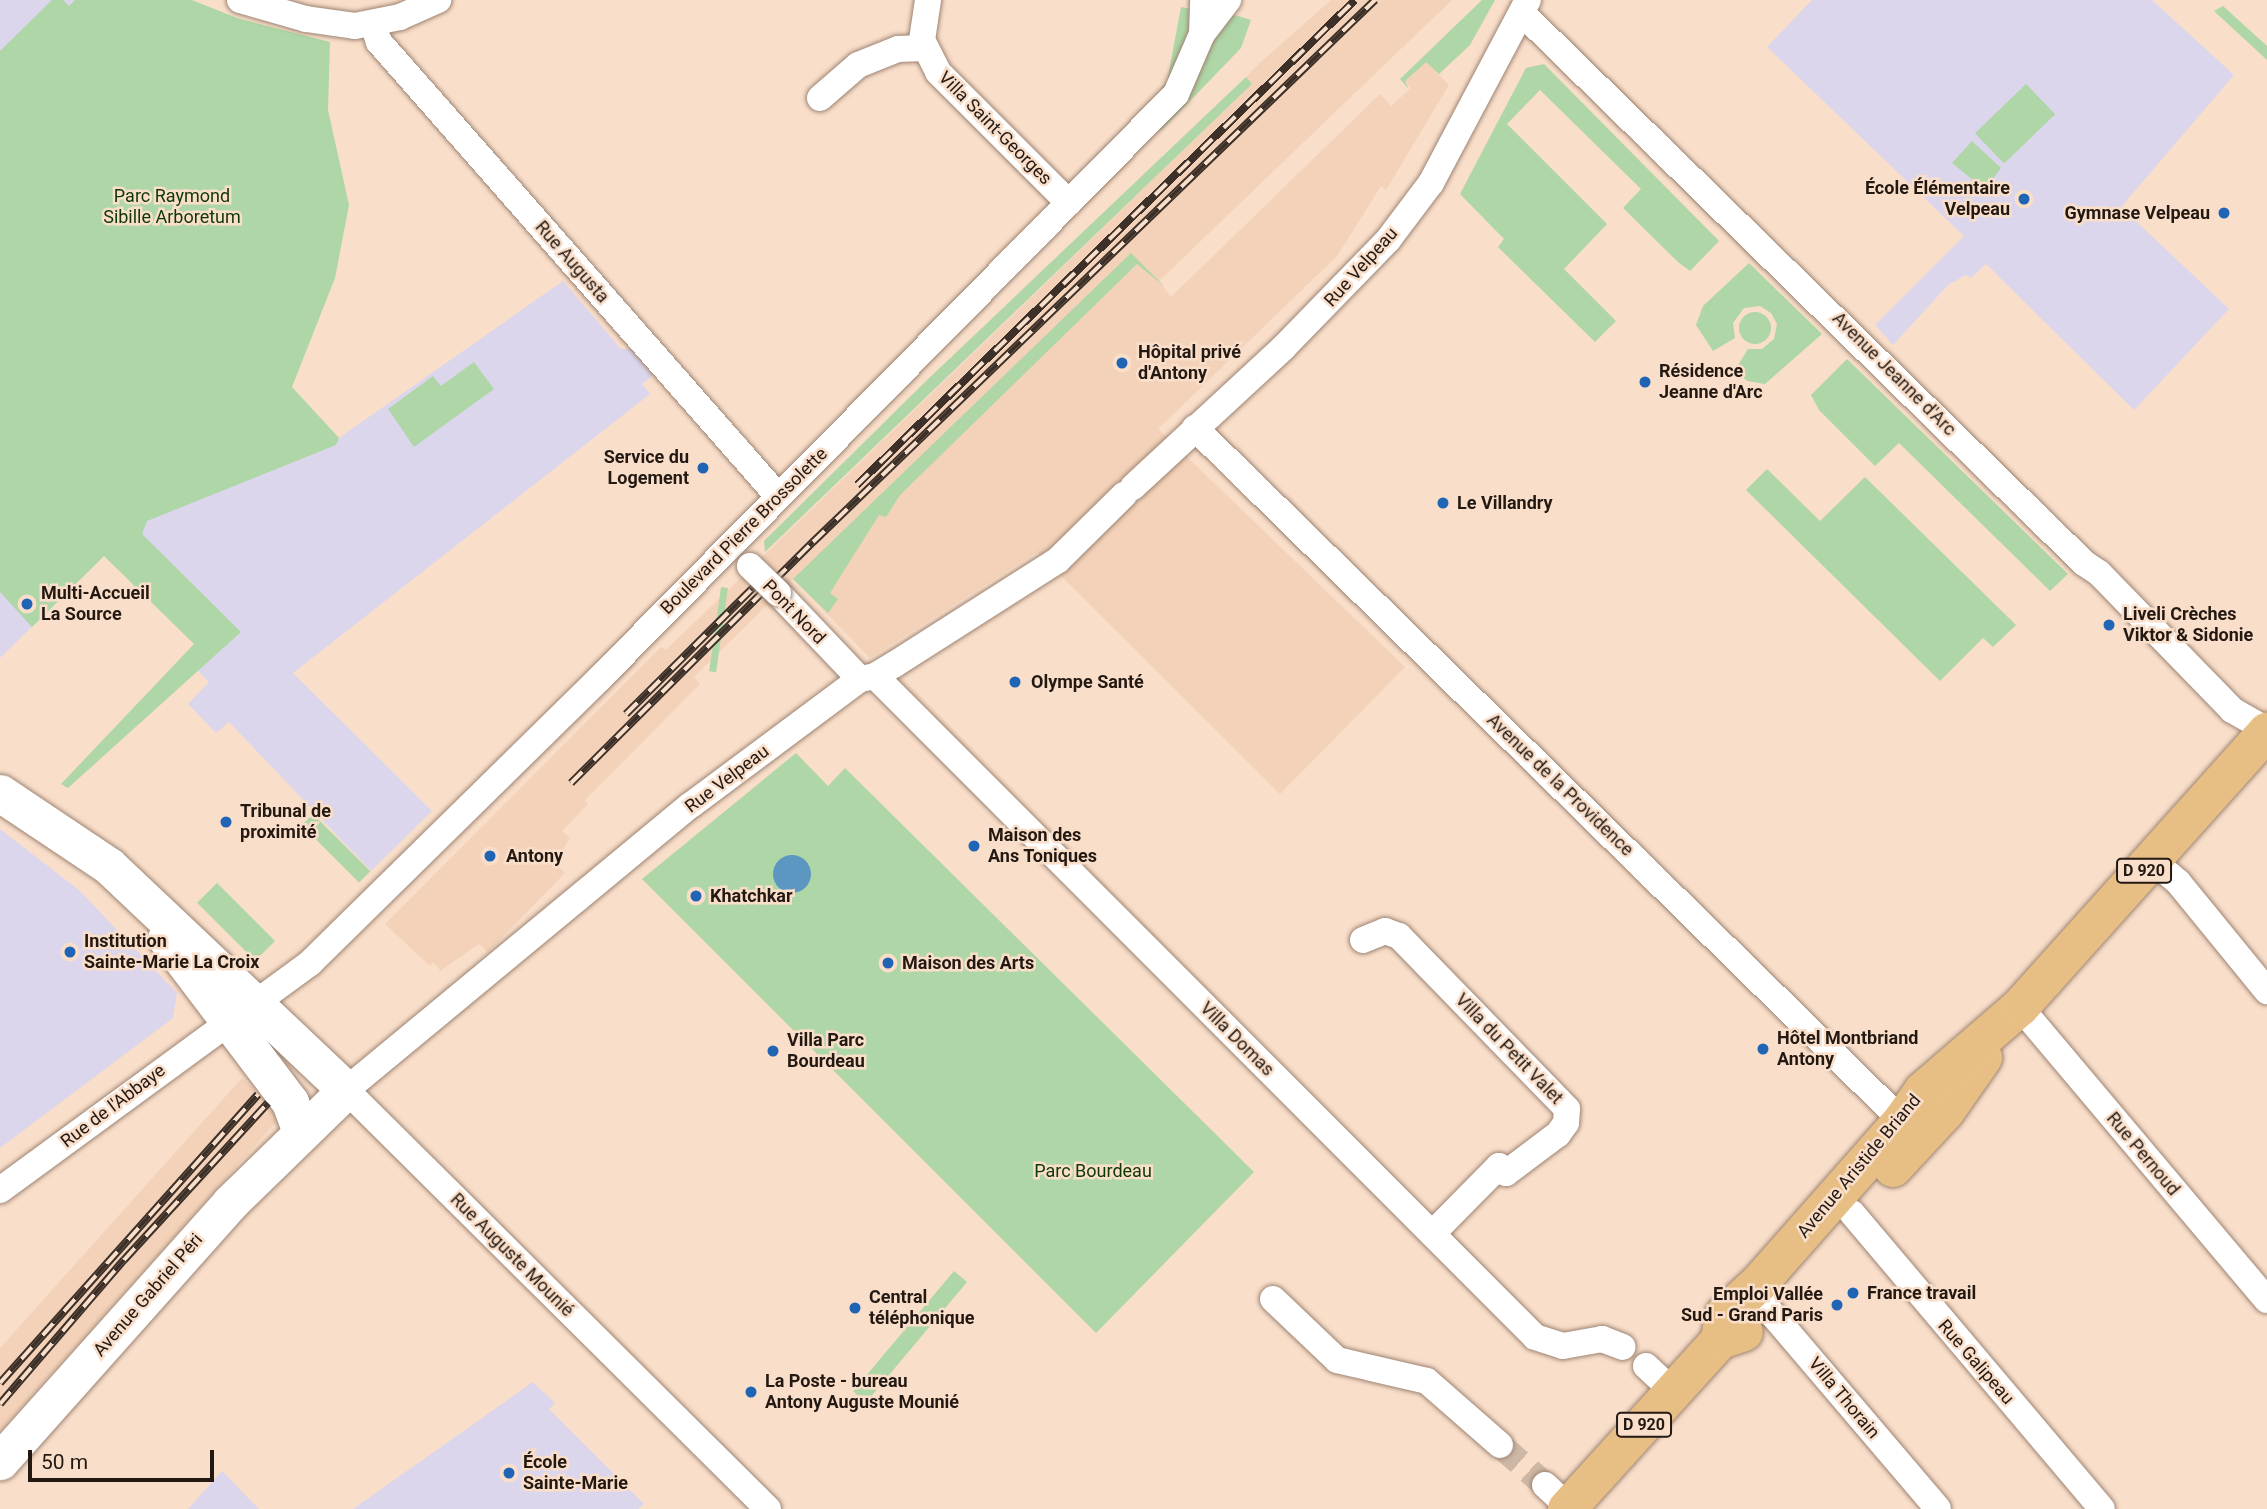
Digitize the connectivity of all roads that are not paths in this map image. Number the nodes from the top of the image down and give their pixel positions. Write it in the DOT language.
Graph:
graph roads {
  1 [pos="240,0"];
  2 [pos="438,0"];
  3 [pos="928,0"];
  4 [pos="1203,0"];
  5 [pos="1228,0"];
  6 [pos="1525,7"];
  7 [pos="373,24"];
  8 [pos="1202,34"];
  9 [pos="925,48"];
  10 [pos="821,98"];
  11 [pos="1069,204"];
  12 [pos="1195,428"];
  13 [pos="778,496"];
  14 [pos="729,545"];
  15 [pos="868,678"];
  16 [pos="2267,731"];
  17 [pos="0,793"];
  18 [pos="2153,861"];
  19 [pos="1363,940"];
  20 [pos="2267,991"];
  21 [pos="2020,1007"];
  22 [pos="241,1012"];
  23 [pos="346,1090"];
  24 [pos="301,1133"];
  25 [pos="1905,1136"];
  26 [pos="0,1189"];
  27 [pos="1852,1213"];
  28 [pos="1432,1234"];
  29 [pos="1764,1296"];
  30 [pos="1273,1299"];
  31 [pos="2267,1300"];
  32 [pos="1623,1347"];
  33 [pos="1646,1367"];
  34 [pos="1674,1392"];
  35 [pos="1500,1445"];
  36 [pos="0,1461"];
  37 [pos="1560,1500"];
  38 [pos="768,1509"];
  39 [pos="1938,1509"];
  40 [pos="2102,1509"];
  1 -- 7 [label="street"];
  2 -- 7 [label="street"];
  3 -- 9 [label="street"];
  4 -- 8 [label="street, Boulevard Pierre Brossolette"];
  5 -- 8 [label="street"];
  6 -- 12 [label="street, Rue Velpeau"];
  6 -- 16 [label="street, Avenue Jeanne d'Arc"];
  7 -- 13 [label="street, Rue Augusta"];
  8 -- 11 [label="street, Boulevard Pierre Brossolette"];
  9 -- 10 [label="street"];
  9 -- 11 [label="street, Villa Saint-Georges"];
  11 -- 13 [label="street, Boulevard Pierre Brossolette"];
  12 -- 15 [label="street, Rue Velpeau"];
  12 -- 25 [label="street, Avenue de la Providence"];
  13 -- 14 [label="street, Boulevard Pierre Brossolette"];
  14 -- 15 [label="street, Pont Nord, bridge"];
  14 -- 22 [label="street, Boulevard Pierre Brossolette"];
  15 -- 23 [label="street, Rue Velpeau"];
  15 -- 28 [label="street, Villa Domas"];
  16 -- 18 [label="main road, Avenue Aristide Briand / D 920"];
  17 -- 22 [label="main road"];
  18 -- 20 [label="street"];
  18 -- 21 [label="main road, Avenue Aristide Briand / D 920"];
  19 -- 28 [label="street, Villa du Petit Valet"];
  21 -- 25 [label="main road, Avenue Aristide Briand / D 920"];
  21 -- 31 [label="street, Rue Pernoud"];
  22 -- 23 [label="main road, Rue Auguste Mounié"];
  22 -- 24 [label="main road"];
  22 -- 26 [label="street, Rue de l'Abbaye"];
  23 -- 24 [label="main road, Avenue Gabriel Péri"];
  23 -- 38 [label="street, Rue Auguste Mounié"];
  24 -- 36 [label="main road, Avenue Gabriel Péri"];
  25 -- 27 [label="main road, Avenue Aristide Briand / D 920"];
  25 -- 29 [label="main road, Avenue Aristide Briand / D 920"];
  27 -- 29 [label="main road, Avenue Aristide Briand / D 920"];
  27 -- 40 [label="street, Rue Galipeau"];
  28 -- 32 [label="street, Villa Domas"];
  29 -- 34 [label="main road, Avenue Aristide Briand / D 920"];
  29 -- 39 [label="street, Villa Thorain"];
  30 -- 35 [label="street"];
  33 -- 34 [label="street"];
  34 -- 37 [label="main road, Avenue Aristide Briand / D 920"];
}
